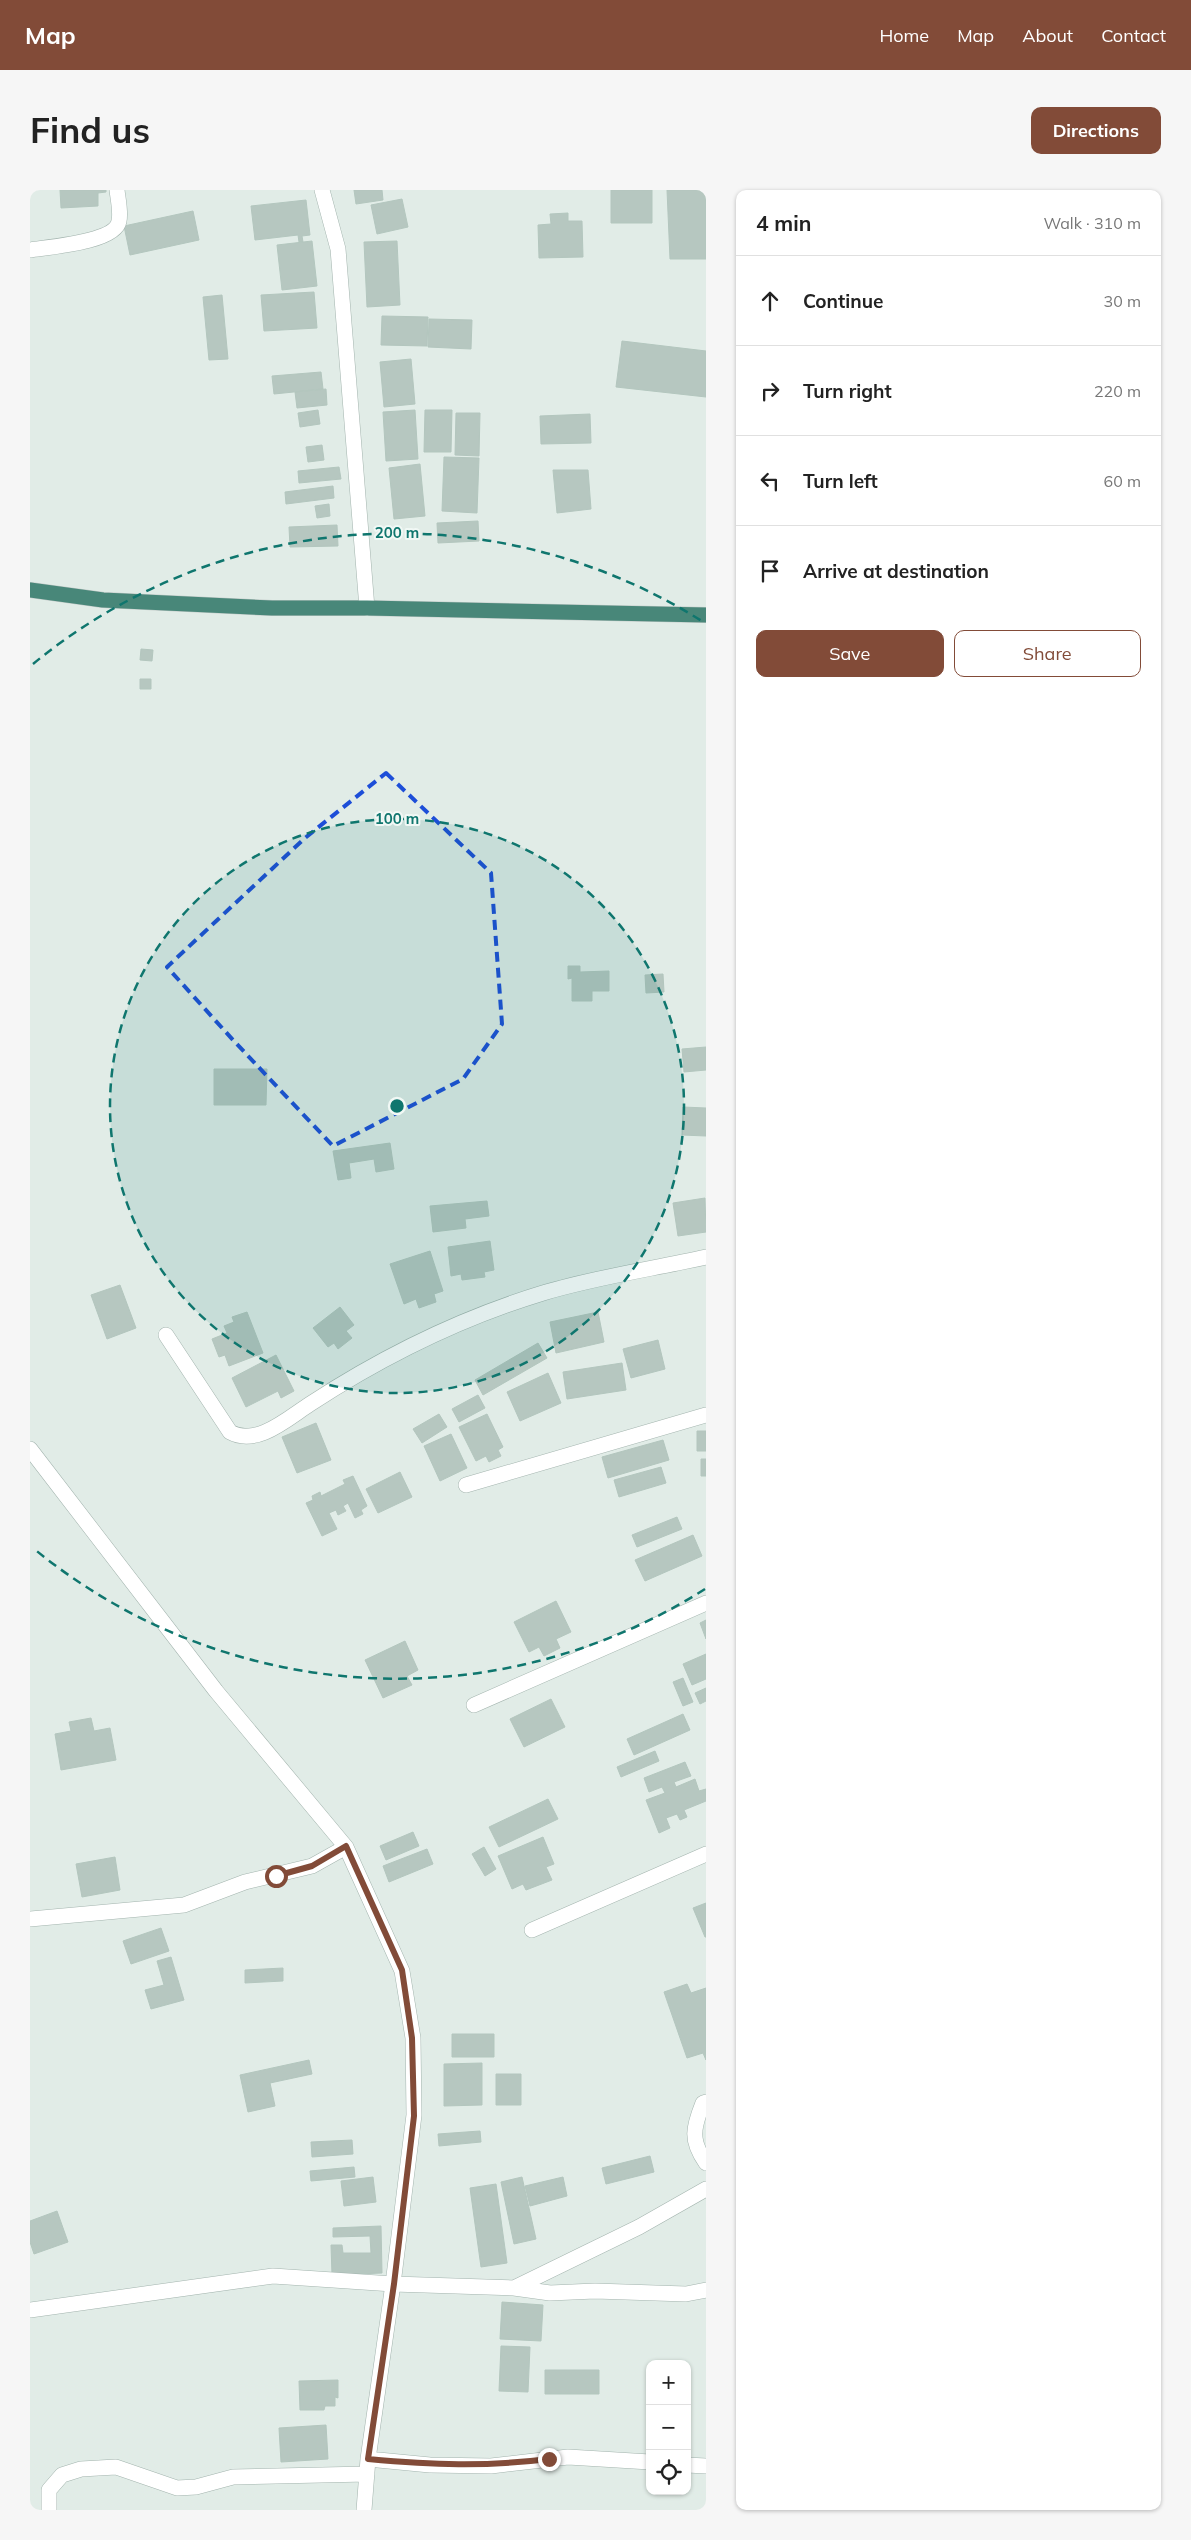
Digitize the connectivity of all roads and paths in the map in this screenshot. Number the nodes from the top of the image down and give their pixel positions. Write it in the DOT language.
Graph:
graph roads {
  1 [pos="117,190"];
  2 [pos="322,190"];
  3 [pos="30,250"];
  4 [pos="30,590"];
  5 [pos="367,608"];
  6 [pos="706,615"];
  7 [pos="706,1257"];
  8 [pos="166,1335"];
  9 [pos="706,1415"];
  10 [pos="30,1449"];
  11 [pos="466,1485"];
  12 [pos="706,1603"];
  13 [pos="474,1705"];
  14 [pos="346,1846"];
  15 [pos="706,1854"];
  16 [pos="30,1919"];
  17 [pos="532,1930"];
  18 [pos="706,2102"];
  19 [pos="706,2162"];
  20 [pos="706,2189"];
  21 [pos="394,2284"];
  22 [pos="514,2288"];
  23 [pos="706,2290"];
  24 [pos="30,2310"];
  25 [pos="646,2462"];
  26 [pos="691,2465"];
  27 [pos="367,2466"];
  28 [pos="706,2466"];
  29 [pos="49,2510"];
  30 [pos="364,2510"];
  1 -- 3 [label="street"];
  2 -- 5 [label="street"];
  4 -- 5 [label="highway"];
  5 -- 6 [label="highway"];
  7 -- 8 [label="street"];
  9 -- 11 [label="street"];
  10 -- 14 [label="street"];
  12 -- 13 [label="street"];
  14 -- 16 [label="street"];
  14 -- 21 [label="street"];
  15 -- 17 [label="street"];
  18 -- 19 [label="street"];
  20 -- 22 [label="street"];
  21 -- 22 [label="street"];
  21 -- 24 [label="street"];
  21 -- 27 [label="street"];
  22 -- 23 [label="street"];
  25 -- 27 [label="street"];
  26 -- 28 [label="street"];
  27 -- 29 [label="street"];
  27 -- 30 [label="street"];
}
